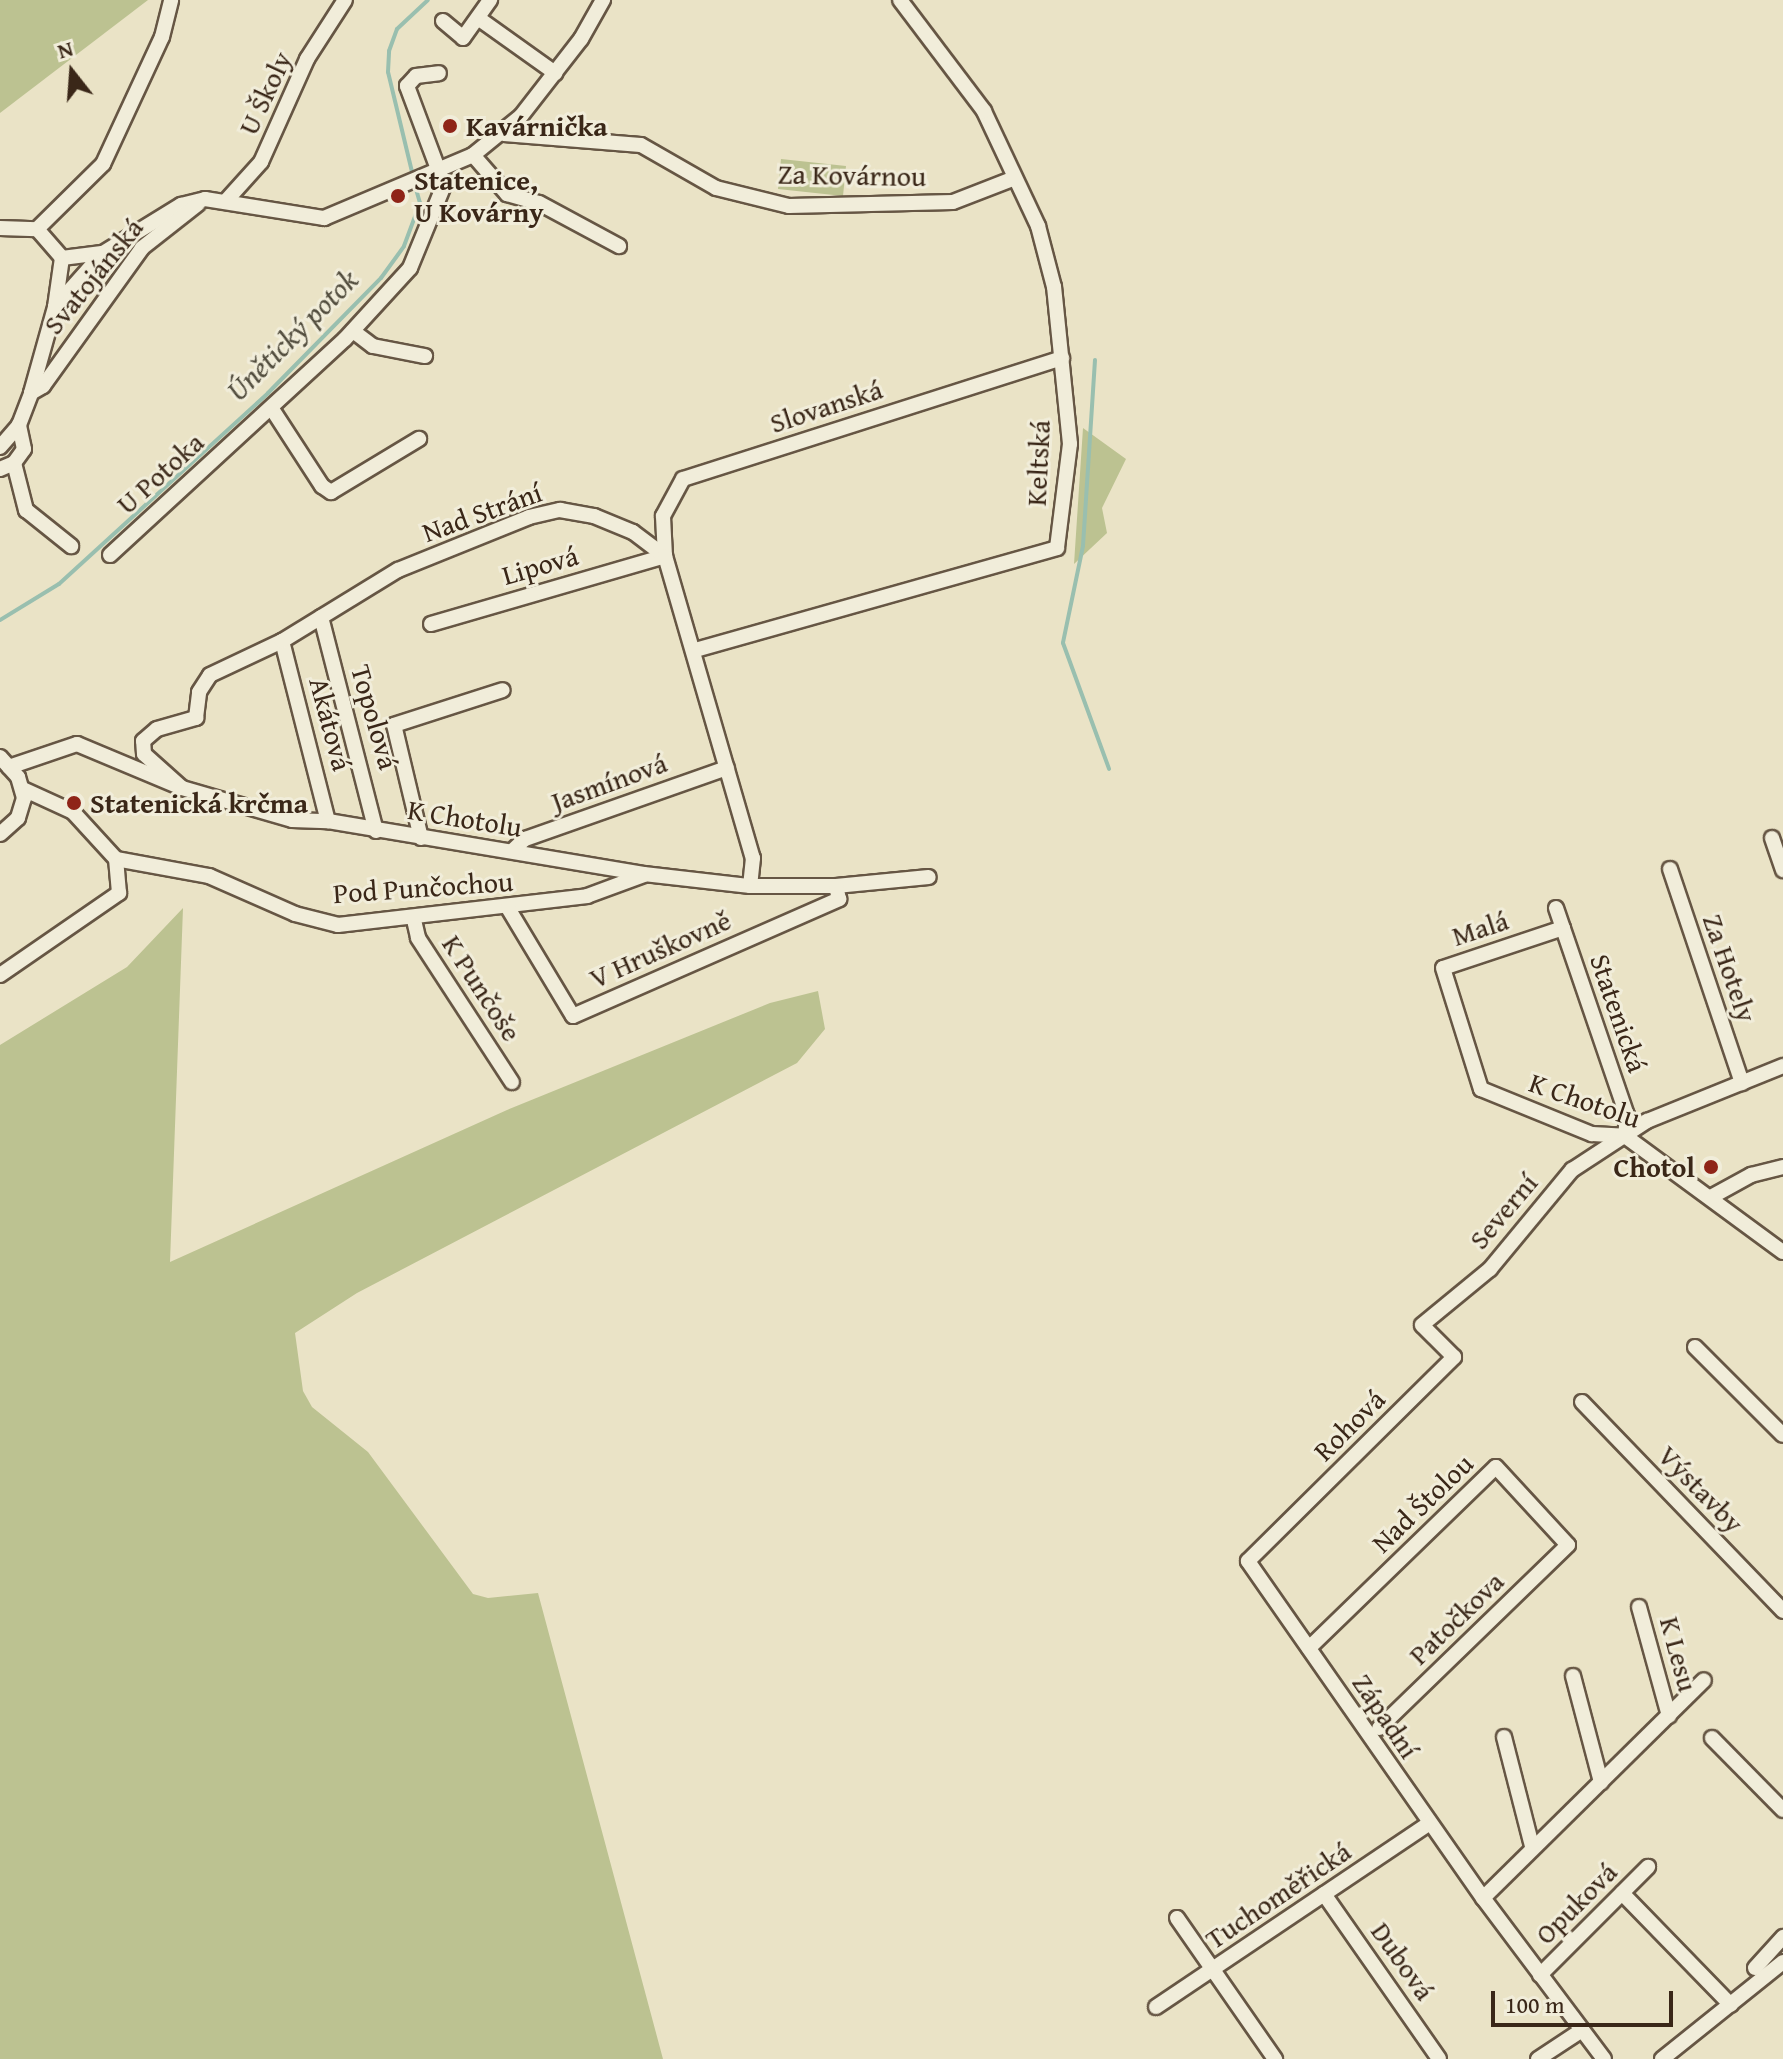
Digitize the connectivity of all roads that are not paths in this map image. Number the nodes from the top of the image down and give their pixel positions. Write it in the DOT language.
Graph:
graph roads {
  1 [pos="171,0"];
  2 [pos="345,0"];
  3 [pos="490,0"];
  4 [pos="603,0"];
  5 [pos="900,0"];
  6 [pos="478,18"];
  7 [pos="443,21"];
  8 [pos="439,73"];
  9 [pos="555,73"];
  10 [pos="504,134"];
  11 [pos="473,155"];
  12 [pos="434,173"];
  13 [pos="1015,178"];
  14 [pos="205,199"];
  15 [pos="225,202"];
  16 [pos="0,228"];
  17 [pos="37,229"];
  18 [pos="619,246"];
  19 [pos="103,253"];
  20 [pos="62,258"];
  21 [pos="55,307"];
  22 [pos="353,331"];
  23 [pos="425,356"];
  24 [pos="1062,358"];
  25 [pos="31,393"];
  26 [pos="272,409"];
  27 [pos="19,425"];
  28 [pos="419,439"];
  29 [pos="0,447"];
  30 [pos="14,463"];
  31 [pos="0,469"];
  32 [pos="71,546"];
  33 [pos="110,555"];
  34 [pos="665,556"];
  35 [pos="321,617"];
  36 [pos="431,624"];
  37 [pos="282,641"];
  38 [pos="695,650"];
  39 [pos="503,690"];
  40 [pos="5,762"];
  41 [pos="727,768"];
  42 [pos="182,788"];
  43 [pos="23,789"];
  44 [pos="328,821"];
  45 [pos="376,831"];
  46 [pos="0,834"];
  47 [pos="421,838"];
  48 [pos="1772,838"];
  49 [pos="512,851"];
  50 [pos="116,859"];
  51 [pos="1670,869"];
  52 [pos="1783,870"];
  53 [pos="644,874"];
  54 [pos="929,877"];
  55 [pos="750,886"];
  56 [pos="838,892"];
  57 [pos="508,908"];
  58 [pos="1556,908"];
  59 [pos="414,920"];
  60 [pos="1563,928"];
  61 [pos="0,975"];
  62 [pos="1783,1066"];
  63 [pos="512,1082"];
  64 [pos="1742,1083"];
  65 [pos="1481,1089"];
  66 [pos="1625,1136"];
  67 [pos="1783,1167"];
  68 [pos="1711,1197"];
  69 [pos="1783,1252"];
  70 [pos="1422,1325"];
  71 [pos="1695,1347"];
  72 [pos="1582,1402"];
  73 [pos="1783,1435"];
  74 [pos="1568,1545"];
  75 [pos="1248,1561"];
  76 [pos="1639,1607"];
  77 [pos="1783,1611"];
  78 [pos="1309,1648"];
  79 [pos="1573,1676"];
  80 [pos="1704,1680"];
  81 [pos="1669,1716"];
  82 [pos="1379,1728"];
  83 [pos="1504,1737"];
  84 [pos="1712,1738"];
  85 [pos="1601,1782"];
  86 [pos="1783,1810"];
  87 [pos="1428,1824"];
  88 [pos="1532,1846"];
  89 [pos="1648,1867"];
  90 [pos="1622,1893"];
  91 [pos="1324,1894"];
  92 [pos="1483,1898"];
  93 [pos="1177,1918"];
  94 [pos="1783,1937"];
  95 [pos="1782,1962"];
  96 [pos="1755,1968"];
  97 [pos="1216,1969"];
  98 [pos="1540,1975"];
  99 [pos="1731,2005"];
  100 [pos="1156,2007"];
  101 [pos="1582,2030"];
  102 [pos="1275,2059"];
  103 [pos="1439,2059"];
  104 [pos="1538,2059"];
  105 [pos="1604,2059"];
  106 [pos="1662,2059"];
  1 -- 17 [label="street"];
  2 -- 15 [label="street, U Školy"];
  3 -- 6 [label="street"];
  4 -- 9 [label="street"];
  5 -- 13 [label="street, Keltská"];
  6 -- 7 [label="street"];
  6 -- 9 [label="street"];
  8 -- 12 [label="street"];
  9 -- 10 [label="street"];
  10 -- 11 [label="street"];
  10 -- 13 [label="street, Za Kovárnou"];
  11 -- 12 [label="street"];
  11 -- 18 [label="street"];
  12 -- 15 [label="street"];
  12 -- 22 [label="street, U Potoka"];
  13 -- 24 [label="street, Keltská"];
  14 -- 15 [label="street"];
  14 -- 19 [label="street"];
  14 -- 25 [label="street, Svatojánská"];
  16 -- 17 [label="street"];
  17 -- 20 [label="street"];
  19 -- 20 [label="street"];
  19 -- 21 [label="street"];
  20 -- 21 [label="street"];
  21 -- 25 [label="street"];
  22 -- 23 [label="street"];
  22 -- 26 [label="street, U Potoka"];
  24 -- 34 [label="street, Slovanská"];
  24 -- 38 [label="street, Keltská"];
  25 -- 27 [label="street"];
  26 -- 28 [label="street"];
  26 -- 33 [label="street, U Potoka"];
  27 -- 29 [label="street"];
  27 -- 30 [label="street"];
  30 -- 31 [label="street"];
  30 -- 32 [label="street"];
  34 -- 35 [label="street, Nad Strání"];
  34 -- 36 [label="street, Lipová"];
  34 -- 38 [label="street"];
  35 -- 37 [label="street, Nad Strání"];
  35 -- 45 [label="street, Topolová"];
  37 -- 42 [label="street, Nad Strání"];
  37 -- 44 [label="street, Akátová"];
  38 -- 41 [label="street"];
  39 -- 47 [label="street"];
  40 -- 42 [label="street, K Chotolu"];
  40 -- 43 [label="street"];
  41 -- 49 [label="street, Jasmínová"];
  41 -- 55 [label="street"];
  42 -- 44 [label="street, K Chotolu"];
  43 -- 46 [label="street"];
  43 -- 50 [label="street"];
  44 -- 45 [label="street, K Chotolu"];
  45 -- 47 [label="street, K Chotolu"];
  47 -- 49 [label="street, K Chotolu"];
  48 -- 52 [label="street"];
  49 -- 53 [label="street, K Chotolu"];
  50 -- 59 [label="street, Pod Punčochou"];
  50 -- 61 [label="street"];
  51 -- 64 [label="street, Za Hotely"];
  53 -- 55 [label="street, K Chotolu"];
  53 -- 57 [label="street, Pod Punčochou"];
  54 -- 56 [label="street, K Chotolu"];
  55 -- 56 [label="street, K Chotolu"];
  56 -- 57 [label="street, V Hruškovně"];
  57 -- 59 [label="street, Pod Punčochou"];
  58 -- 60 [label="street, Statenická"];
  59 -- 63 [label="street, K Punčoše"];
  60 -- 65 [label="street, Malá"];
  60 -- 66 [label="street, Statenická"];
  62 -- 64 [label="street, Severní"];
  64 -- 66 [label="street, Severní"];
  65 -- 66 [label="street, K Chotolu"];
  66 -- 68 [label="street, K Chotolu"];
  66 -- 70 [label="street, Severní"];
  67 -- 68 [label="street"];
  68 -- 69 [label="street, K Chotolu"];
  70 -- 75 [label="street, Rohová"];
  71 -- 73 [label="street"];
  72 -- 77 [label="street, Výstavby"];
  74 -- 78 [label="street, Nad Štolou"];
  74 -- 82 [label="street, Patočkova"];
  75 -- 78 [label="street, Západní"];
  76 -- 81 [label="street, K Lesu"];
  78 -- 87 [label="street, Západní"];
  79 -- 85 [label="street"];
  80 -- 81 [label="street, K Lesu"];
  81 -- 85 [label="street, K Lesu"];
  83 -- 88 [label="street"];
  84 -- 86 [label="street"];
  85 -- 88 [label="street, K Lesu"];
  87 -- 91 [label="street, Tuchoměřická"];
  87 -- 92 [label="street, Západní"];
  88 -- 92 [label="street, K Lesu"];
  89 -- 90 [label="street, Opuková"];
  90 -- 98 [label="street, Opuková"];
  90 -- 99 [label="street"];
  91 -- 97 [label="street, Tuchoměřická"];
  91 -- 103 [label="street, Dubová"];
  92 -- 98 [label="street"];
  93 -- 97 [label="street"];
  94 -- 96 [label="street"];
  95 -- 99 [label="street"];
  97 -- 100 [label="street, Tuchoměřická"];
  97 -- 102 [label="street"];
  98 -- 101 [label="street"];
  99 -- 106 [label="street"];
  101 -- 104 [label="street"];
  101 -- 105 [label="street"];
}
